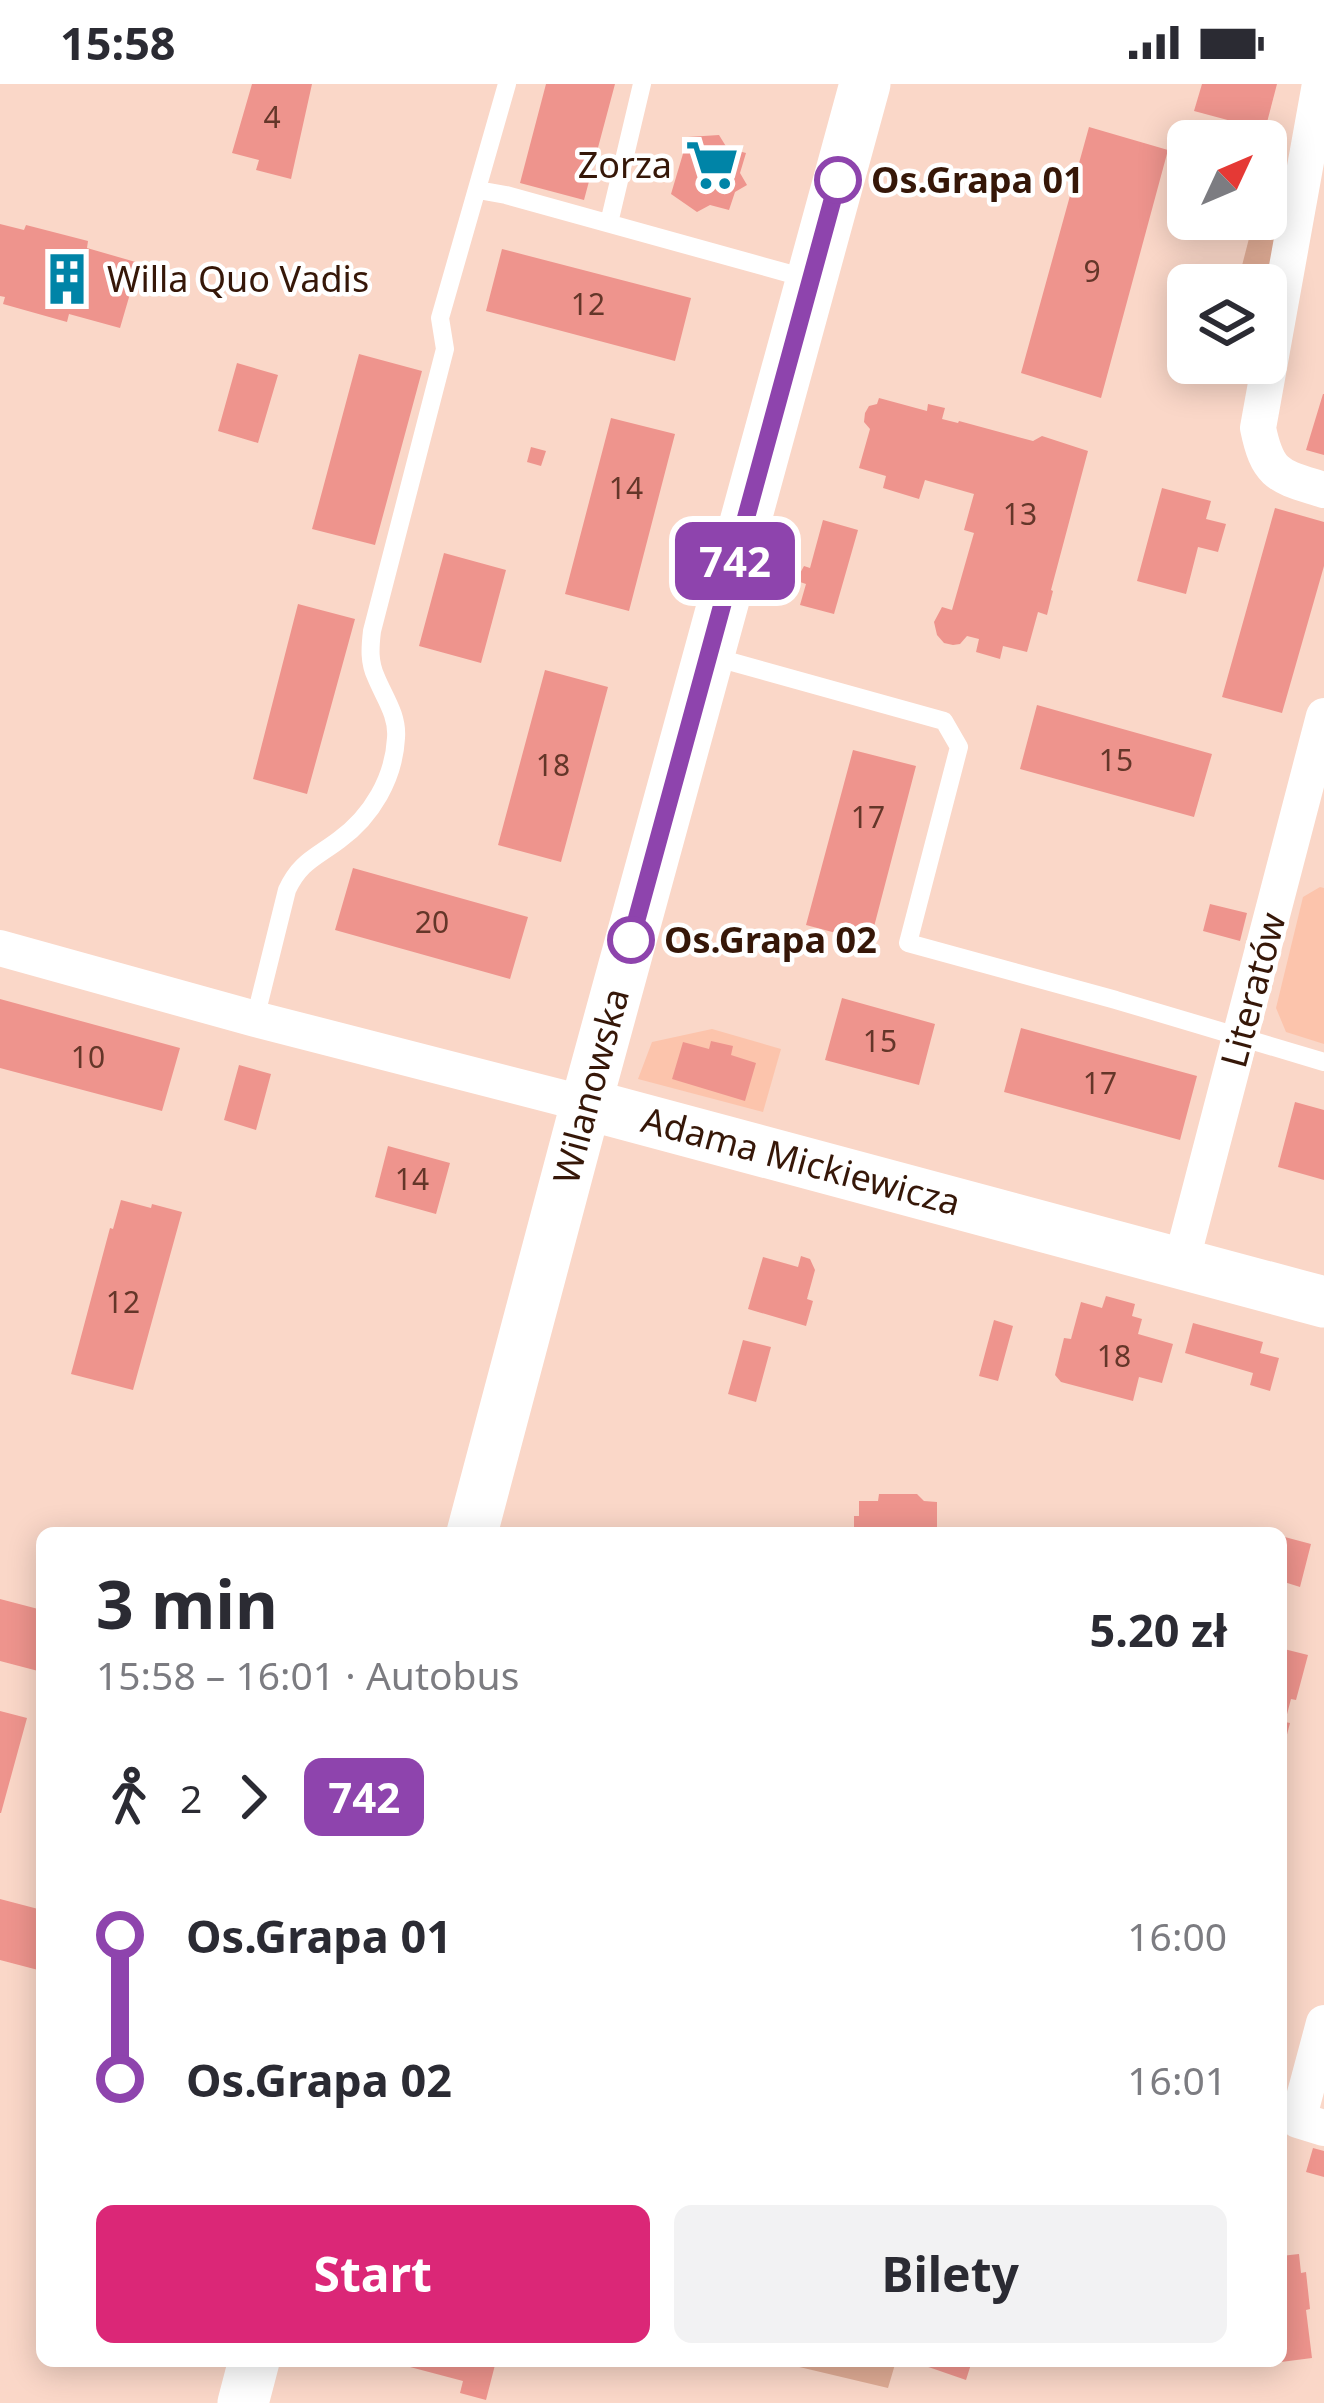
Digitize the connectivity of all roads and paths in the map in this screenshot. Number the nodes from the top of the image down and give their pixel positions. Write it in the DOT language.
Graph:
graph roads {
  1 [pos="507,84"];
  2 [pos="642,84"];
  3 [pos="865,84"];
  4 [pos="1320,84"];
  5 [pos="478,190"];
  6 [pos="609,223"];
  7 [pos="811,280"];
  8 [pos="1324,490"];
  9 [pos="710,656"];
  10 [pos="1324,716"];
  11 [pos="0,948"];
  12 [pos="255,1019"];
  13 [pos="1241,1037"];
  14 [pos="1324,1061"];
  15 [pos="586,1104"];
  16 [pos="1181,1263"];
  17 [pos="1324,1302"];
  18 [pos="474,1527"];
  19 [pos="1324,2023"];
  20 [pos="1311,2124"];
  21 [pos="252,2367"];
  22 [pos="243,2403"];
  1 -- 5 [label="lane"];
  2 -- 6 [label="lane"];
  3 -- 7 [label="main road, Wilanowska"];
  4 -- 8 [label="street"];
  5 -- 6 [label="lane"];
  5 -- 12 [label="lane"];
  6 -- 7 [label="lane"];
  7 -- 9 [label="main road, Wilanowska"];
  9 -- 13 [label="lane"];
  9 -- 15 [label="main road, Wilanowska"];
  10 -- 13 [label="street, Literatów"];
  11 -- 12 [label="street, Adama Mickiewicza"];
  12 -- 15 [label="street, Adama Mickiewicza"];
  13 -- 14 [label="lane"];
  13 -- 16 [label="street, Literatów"];
  15 -- 16 [label="main road, Adama Mickiewicza"];
  15 -- 18 [label="main road, Wilanowska"];
  16 -- 17 [label="main road, Adama Mickiewicza"];
  19 -- 20 [label="street"];
  21 -- 22 [label="main road"];
}
